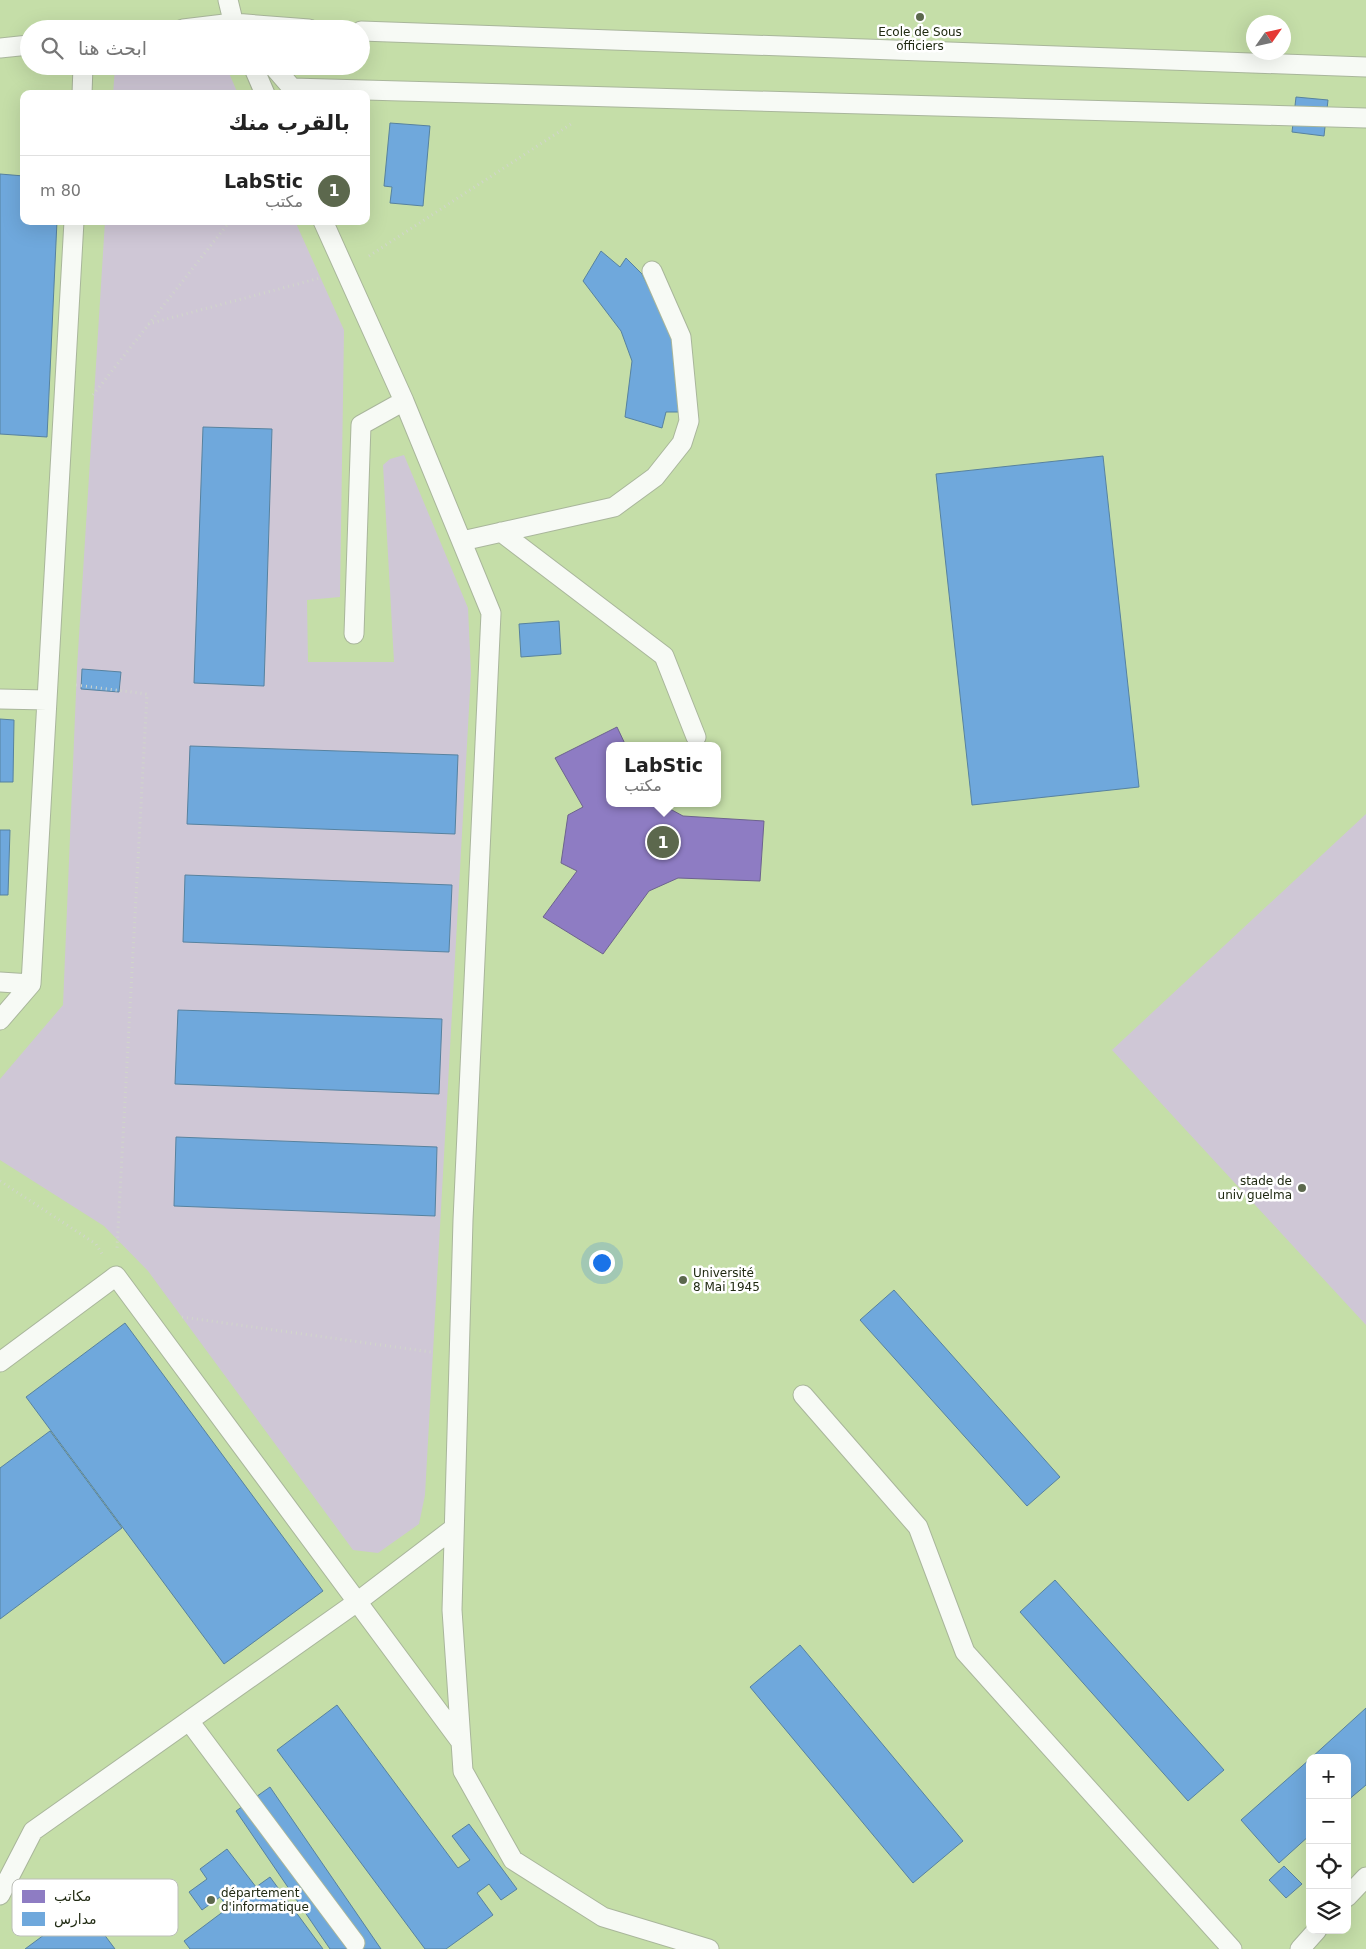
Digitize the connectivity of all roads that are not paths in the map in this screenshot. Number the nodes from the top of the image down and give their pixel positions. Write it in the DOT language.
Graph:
graph roads {
  1 [pos="228,0"];
  2 [pos="233,20"];
  3 [pos="370,31"];
  4 [pos="20,46"];
  5 [pos="0,48"];
  6 [pos="1366,67"];
  7 [pos="83,75"];
  8 [pos="256,75"];
  9 [pos="280,75"];
  10 [pos="82,90"];
  11 [pos="263,90"];
  12 [pos="364,90"];
  13 [pos="370,90"];
  14 [pos="1366,118"];
  15 [pos="74,225"];
  16 [pos="325,225"];
  17 [pos="652,271"];
  18 [pos="404,401"];
  19 [pos="501,532"];
  20 [pos="462,541"];
  21 [pos="354,634"];
  22 [pos="48,691"];
  23 [pos="0,699"];
  24 [pos="696,738"];
  25 [pos="0,982"];
  26 [pos="31,984"];
  27 [pos="0,1020"];
  28 [pos="0,1362"];
  29 [pos="803,1396"];
  30 [pos="454,1528"];
  31 [pos="357,1602"];
  32 [pos="189,1721"];
  33 [pos="461,1742"];
  34 [pos="1366,1877"];
  35 [pos="1351,1894"];
  36 [pos="0,1895"];
  37 [pos="1313,1934"];
  38 [pos="354,1943"];
  39 [pos="709,1949"];
  40 [pos="1232,1949"];
  41 [pos="1300,1949"];
  1 -- 2 [label="lane"];
  3 -- 6 [label="lane"];
  4 -- 5 [label="lane"];
  7 -- 10 [label="lane"];
  8 -- 11 [label="lane"];
  9 -- 12 [label="lane"];
  13 -- 14 [label="lane"];
  15 -- 22 [label="lane"];
  16 -- 18 [label="lane"];
  17 -- 19 [label="lane"];
  18 -- 20 [label="lane"];
  18 -- 21 [label="lane"];
  19 -- 20 [label="lane"];
  19 -- 24 [label="lane"];
  20 -- 30 [label="lane"];
  22 -- 23 [label="lane"];
  22 -- 26 [label="lane"];
  25 -- 26 [label="lane"];
  26 -- 27 [label="lane"];
  28 -- 31 [label="lane"];
  29 -- 40 [label="lane"];
  30 -- 31 [label="lane"];
  30 -- 33 [label="lane"];
  31 -- 32 [label="lane"];
  31 -- 33 [label="lane"];
  32 -- 36 [label="lane"];
  32 -- 38 [label="lane"];
  33 -- 39 [label="lane"];
  34 -- 35 [label="lane"];
  37 -- 41 [label="lane"];
}
